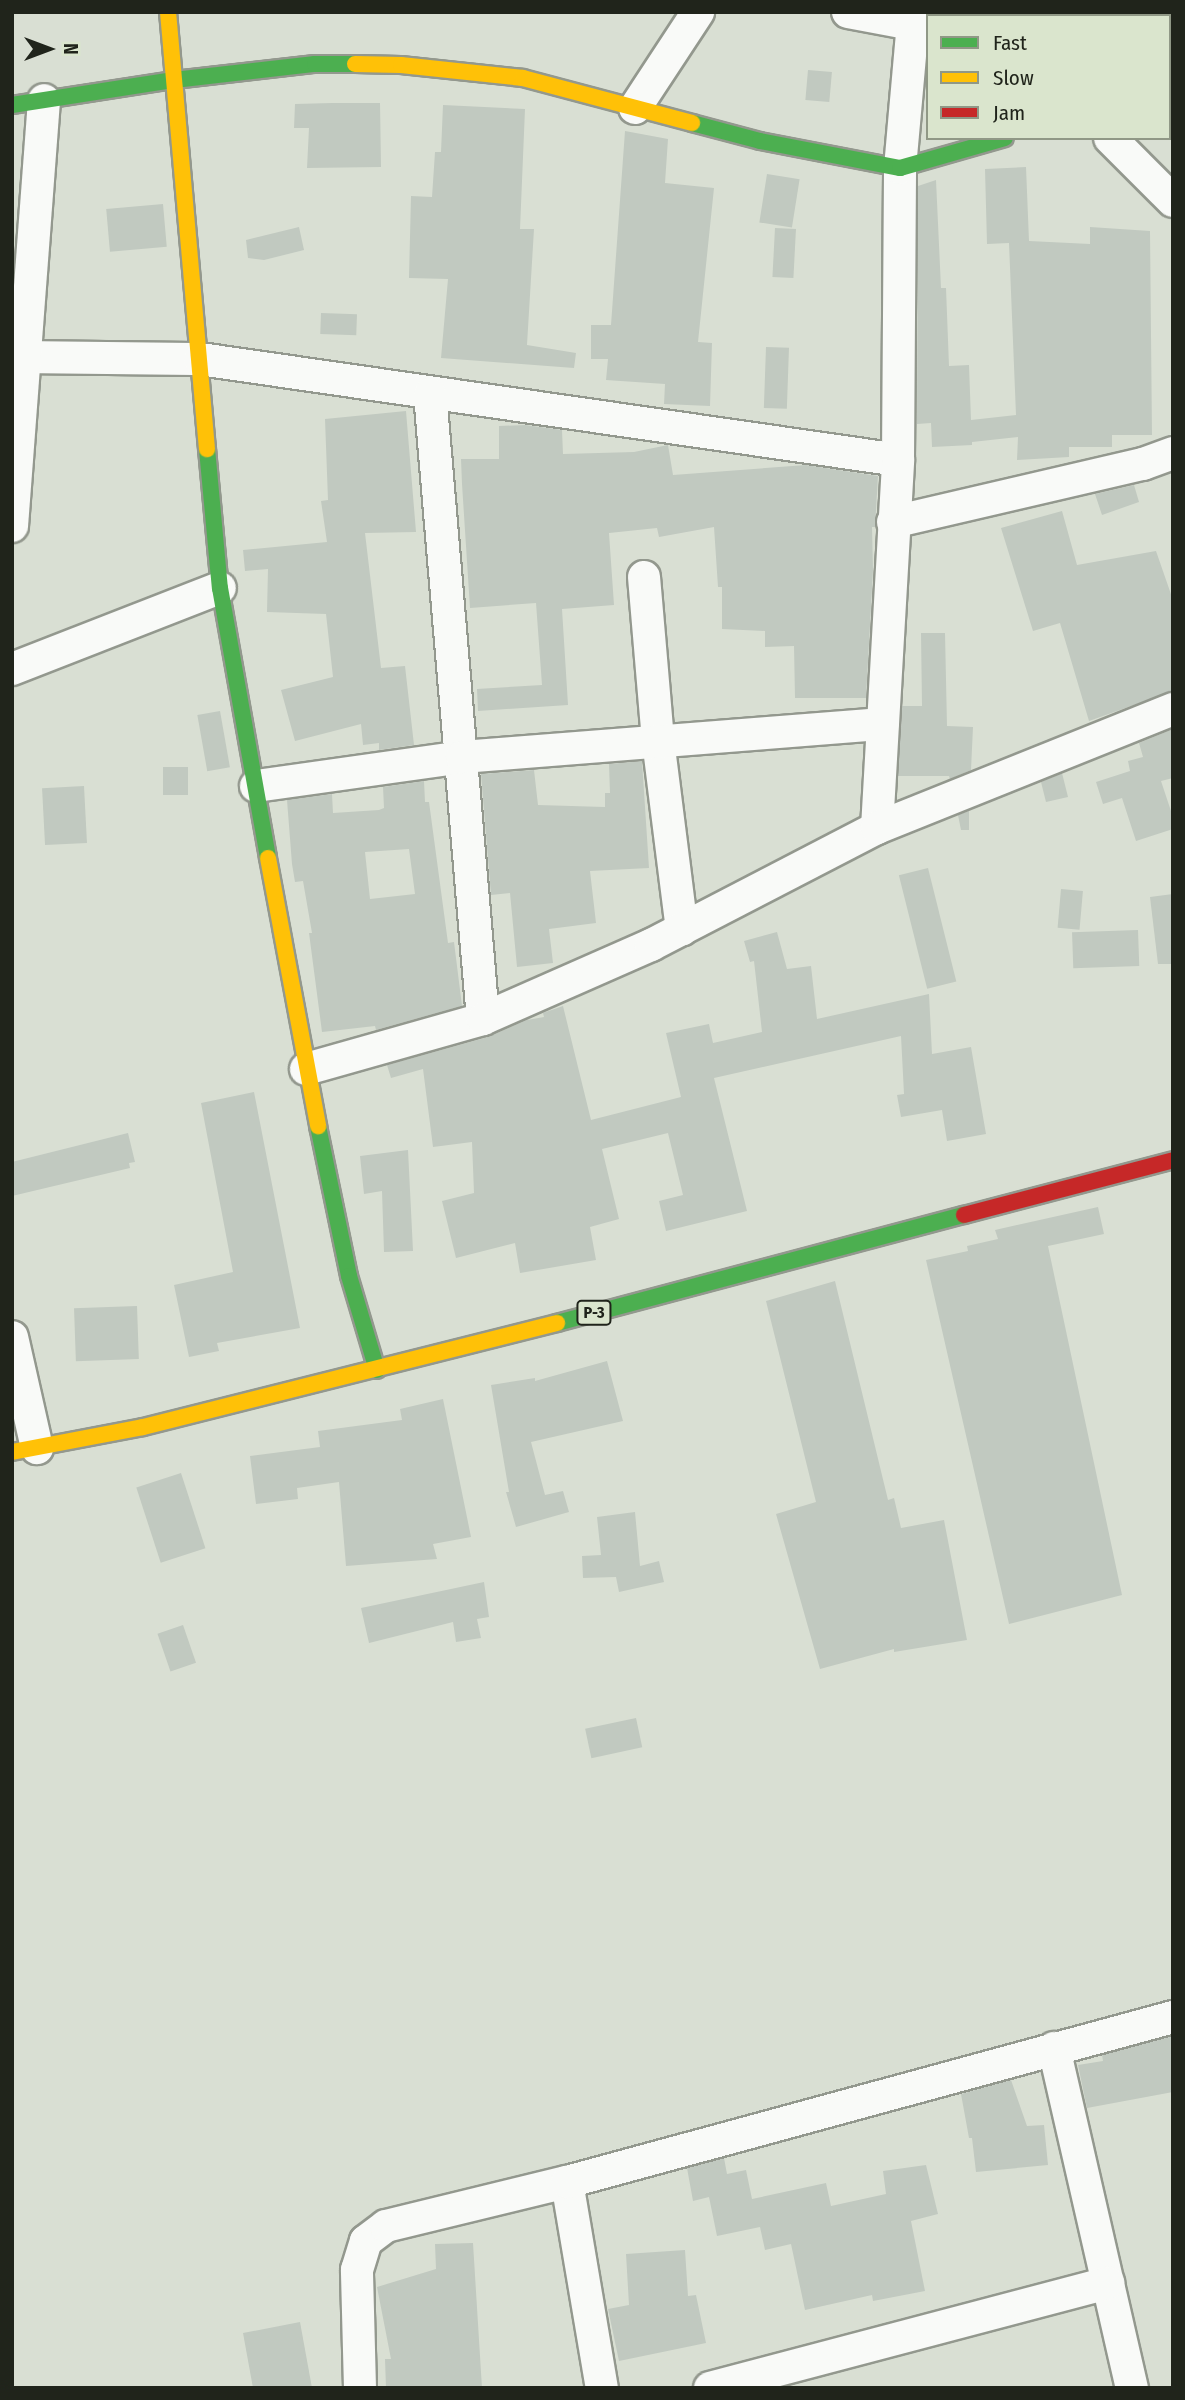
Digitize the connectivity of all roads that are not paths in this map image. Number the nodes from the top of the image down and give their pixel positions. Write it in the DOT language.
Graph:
graph roads {
  1 [pos="168,12"];
  2 [pos="698,12"];
  3 [pos="848,12"];
  4 [pos="913,18"];
  5 [pos="174,80"];
  6 [pos="44,100"];
  7 [pos="12,106"];
  8 [pos="635,108"];
  9 [pos="998,140"];
  10 [pos="1112,140"];
  11 [pos="900,168"];
  12 [pos="1173,201"];
  13 [pos="20,357"];
  14 [pos="200,359"];
  15 [pos="430,394"];
  16 [pos="1173,453"];
  17 [pos="898,460"];
  18 [pos="893,522"];
  19 [pos="12,526"];
  20 [pos="644,577"];
  21 [pos="220,588"];
  22 [pos="12,669"];
  23 [pos="1173,709"];
  24 [pos="883,724"];
  25 [pos="658,740"];
  26 [pos="462,757"];
  27 [pos="256,786"];
  28 [pos="877,828"];
  29 [pos="682,929"];
  30 [pos="483,1019"];
  31 [pos="306,1069"];
  32 [pos="1173,1160"];
  33 [pos="12,1337"];
  34 [pos="377,1370"];
  35 [pos="25,1450"];
  36 [pos="1173,2017"];
  37 [pos="1054,2048"];
  38 [pos="567,2182"];
  39 [pos="1108,2283"];
  40 [pos="360,2388"];
  41 [pos="602,2388"];
  42 [pos="710,2388"];
  43 [pos="1132,2388"];
  1 -- 5 [label="street"];
  2 -- 8 [label="street"];
  3 -- 4 [label="street"];
  4 -- 11 [label="street"];
  5 -- 6 [label="street"];
  5 -- 8 [label="street"];
  5 -- 14 [label="street"];
  6 -- 7 [label="street"];
  6 -- 13 [label="street"];
  8 -- 11 [label="street"];
  9 -- 11 [label="street"];
  10 -- 12 [label="street"];
  11 -- 17 [label="street"];
  13 -- 14 [label="street"];
  13 -- 19 [label="street"];
  14 -- 15 [label="street"];
  14 -- 21 [label="street"];
  15 -- 17 [label="street"];
  15 -- 26 [label="street"];
  16 -- 18 [label="street"];
  17 -- 18 [label="street"];
  18 -- 24 [label="street"];
  20 -- 25 [label="street"];
  21 -- 22 [label="street"];
  21 -- 27 [label="street"];
  23 -- 28 [label="street"];
  24 -- 25 [label="street"];
  24 -- 28 [label="street"];
  25 -- 26 [label="street"];
  25 -- 29 [label="street"];
  26 -- 27 [label="street"];
  26 -- 30 [label="street"];
  27 -- 31 [label="street"];
  28 -- 29 [label="street"];
  29 -- 30 [label="street"];
  30 -- 31 [label="street"];
  31 -- 34 [label="street"];
  32 -- 34 [label="street, P-3"];
  33 -- 35 [label="street"];
  34 -- 35 [label="street, P-3"];
  36 -- 37 [label="street"];
  37 -- 38 [label="street"];
  37 -- 39 [label="street"];
  38 -- 40 [label="street"];
  38 -- 41 [label="street"];
  39 -- 42 [label="street"];
  39 -- 43 [label="street"];
}
